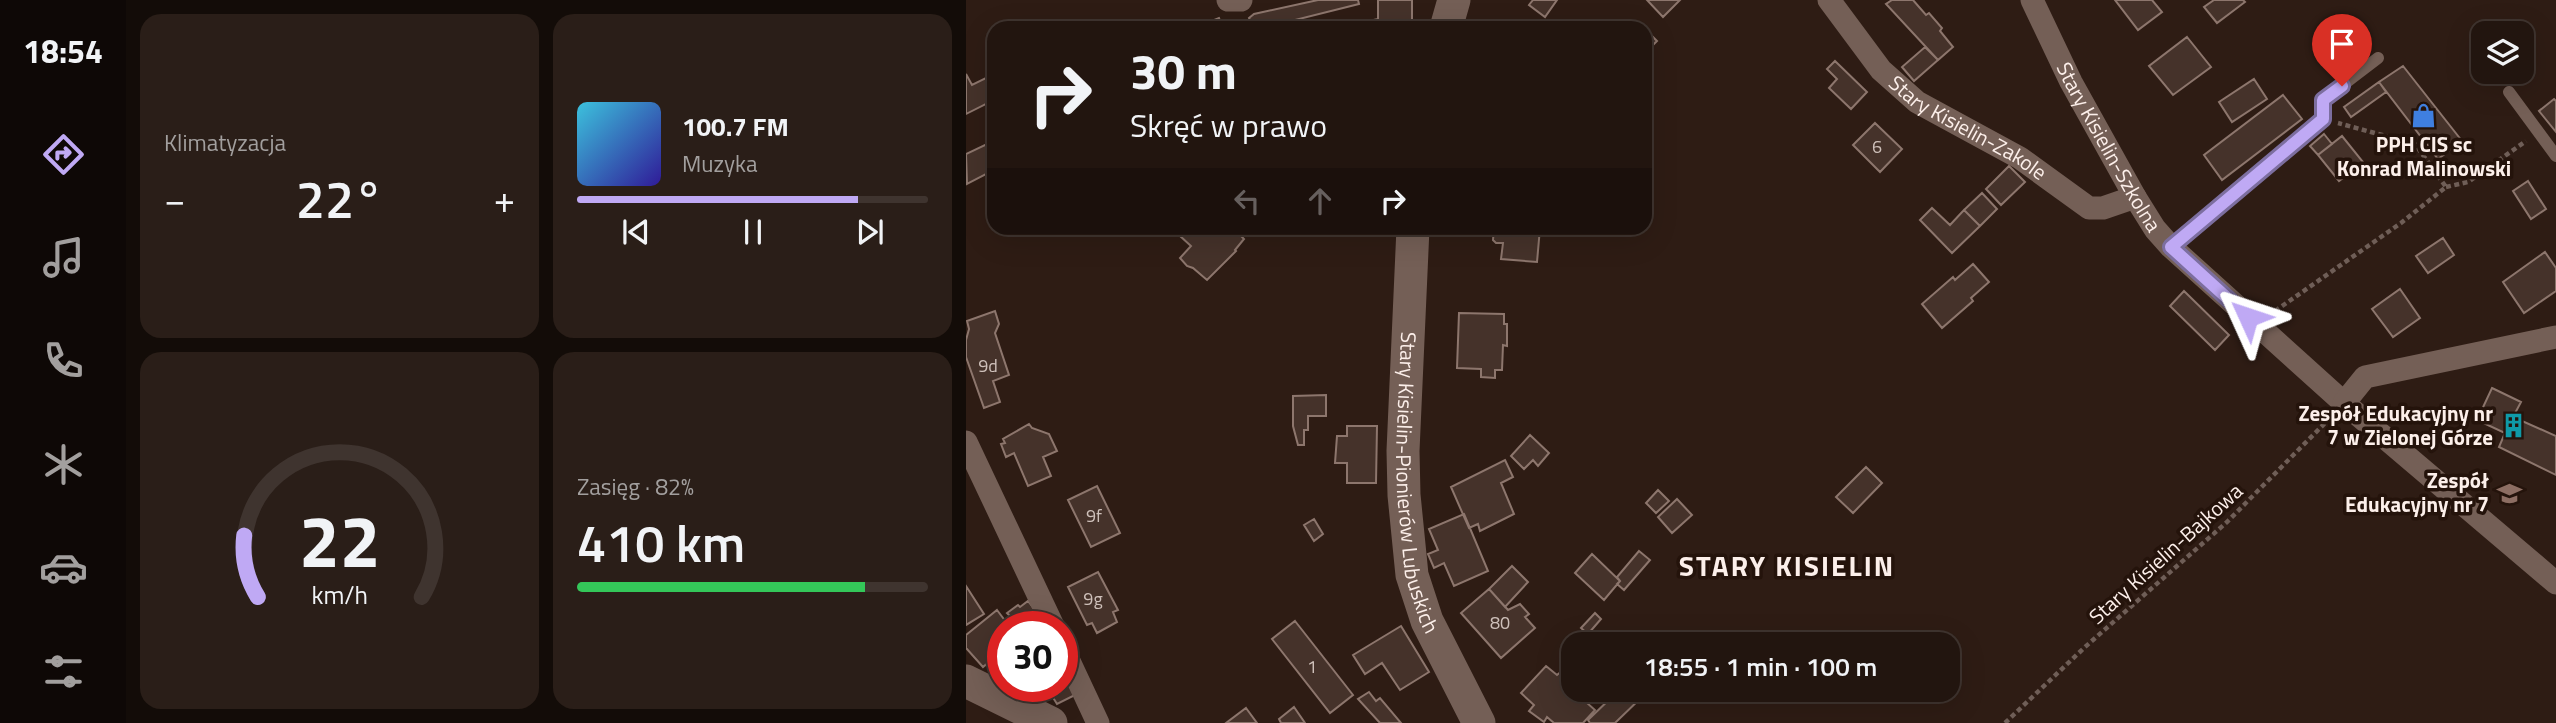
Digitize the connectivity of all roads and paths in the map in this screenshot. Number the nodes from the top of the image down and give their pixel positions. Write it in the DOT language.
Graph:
graph roads {
  1 [pos="1228,0"];
  2 [pos="1241,0"];
  3 [pos="1454,0"];
  4 [pos="1829,0"];
  5 [pos="2032,0"];
  6 [pos="1448,21"];
  7 [pos="2378,58"];
  8 [pos="2509,92"];
  9 [pos="2323,119"];
  10 [pos="2538,132"];
  11 [pos="2556,156"];
  12 [pos="2446,187"];
  13 [pos="2135,197"];
  14 [pos="1413,235"];
  15 [pos="2171,247"];
  16 [pos="2268,311"];
  17 [pos="2556,337"];
  18 [pos="2344,403"];
  19 [pos="966,442"];
  20 [pos="2556,583"];
  21 [pos="1046,611"];
  22 [pos="1078,680"];
  23 [pos="966,681"];
  24 [pos="1051,723"];
  25 [pos="1098,723"];
  26 [pos="1479,723"];
  27 [pos="2005,723"];
  1 -- 2 [label="street"];
  3 -- 6 [label="street"];
  4 -- 13 [label="street, Stary Kisielin-Zakole"];
  5 -- 13 [label="street, Stary Kisielin-Szkolna"];
  7 -- 9 [label="lane"];
  8 -- 10 [label="lane"];
  9 -- 12 [label="path"];
  9 -- 15 [label="lane"];
  10 -- 11 [label="lane"];
  10 -- 12 [label="path"];
  12 -- 16 [label="path"];
  13 -- 15 [label="street, Stary Kisielin-Szkolna"];
  14 -- 26 [label="street, Stary Kisielin-Pionierów Lubuskich"];
  15 -- 18 [label="street, Stary Kisielin-Szkolna"];
  17 -- 18 [label="street"];
  18 -- 20 [label="street, Stary Kisielin-Szkolna"];
  18 -- 27 [label="path, Stary Kisielin-Bajkowa"];
  19 -- 21 [label="street"];
  22 -- 25 [label="street"];
  23 -- 24 [label="street"];
}
